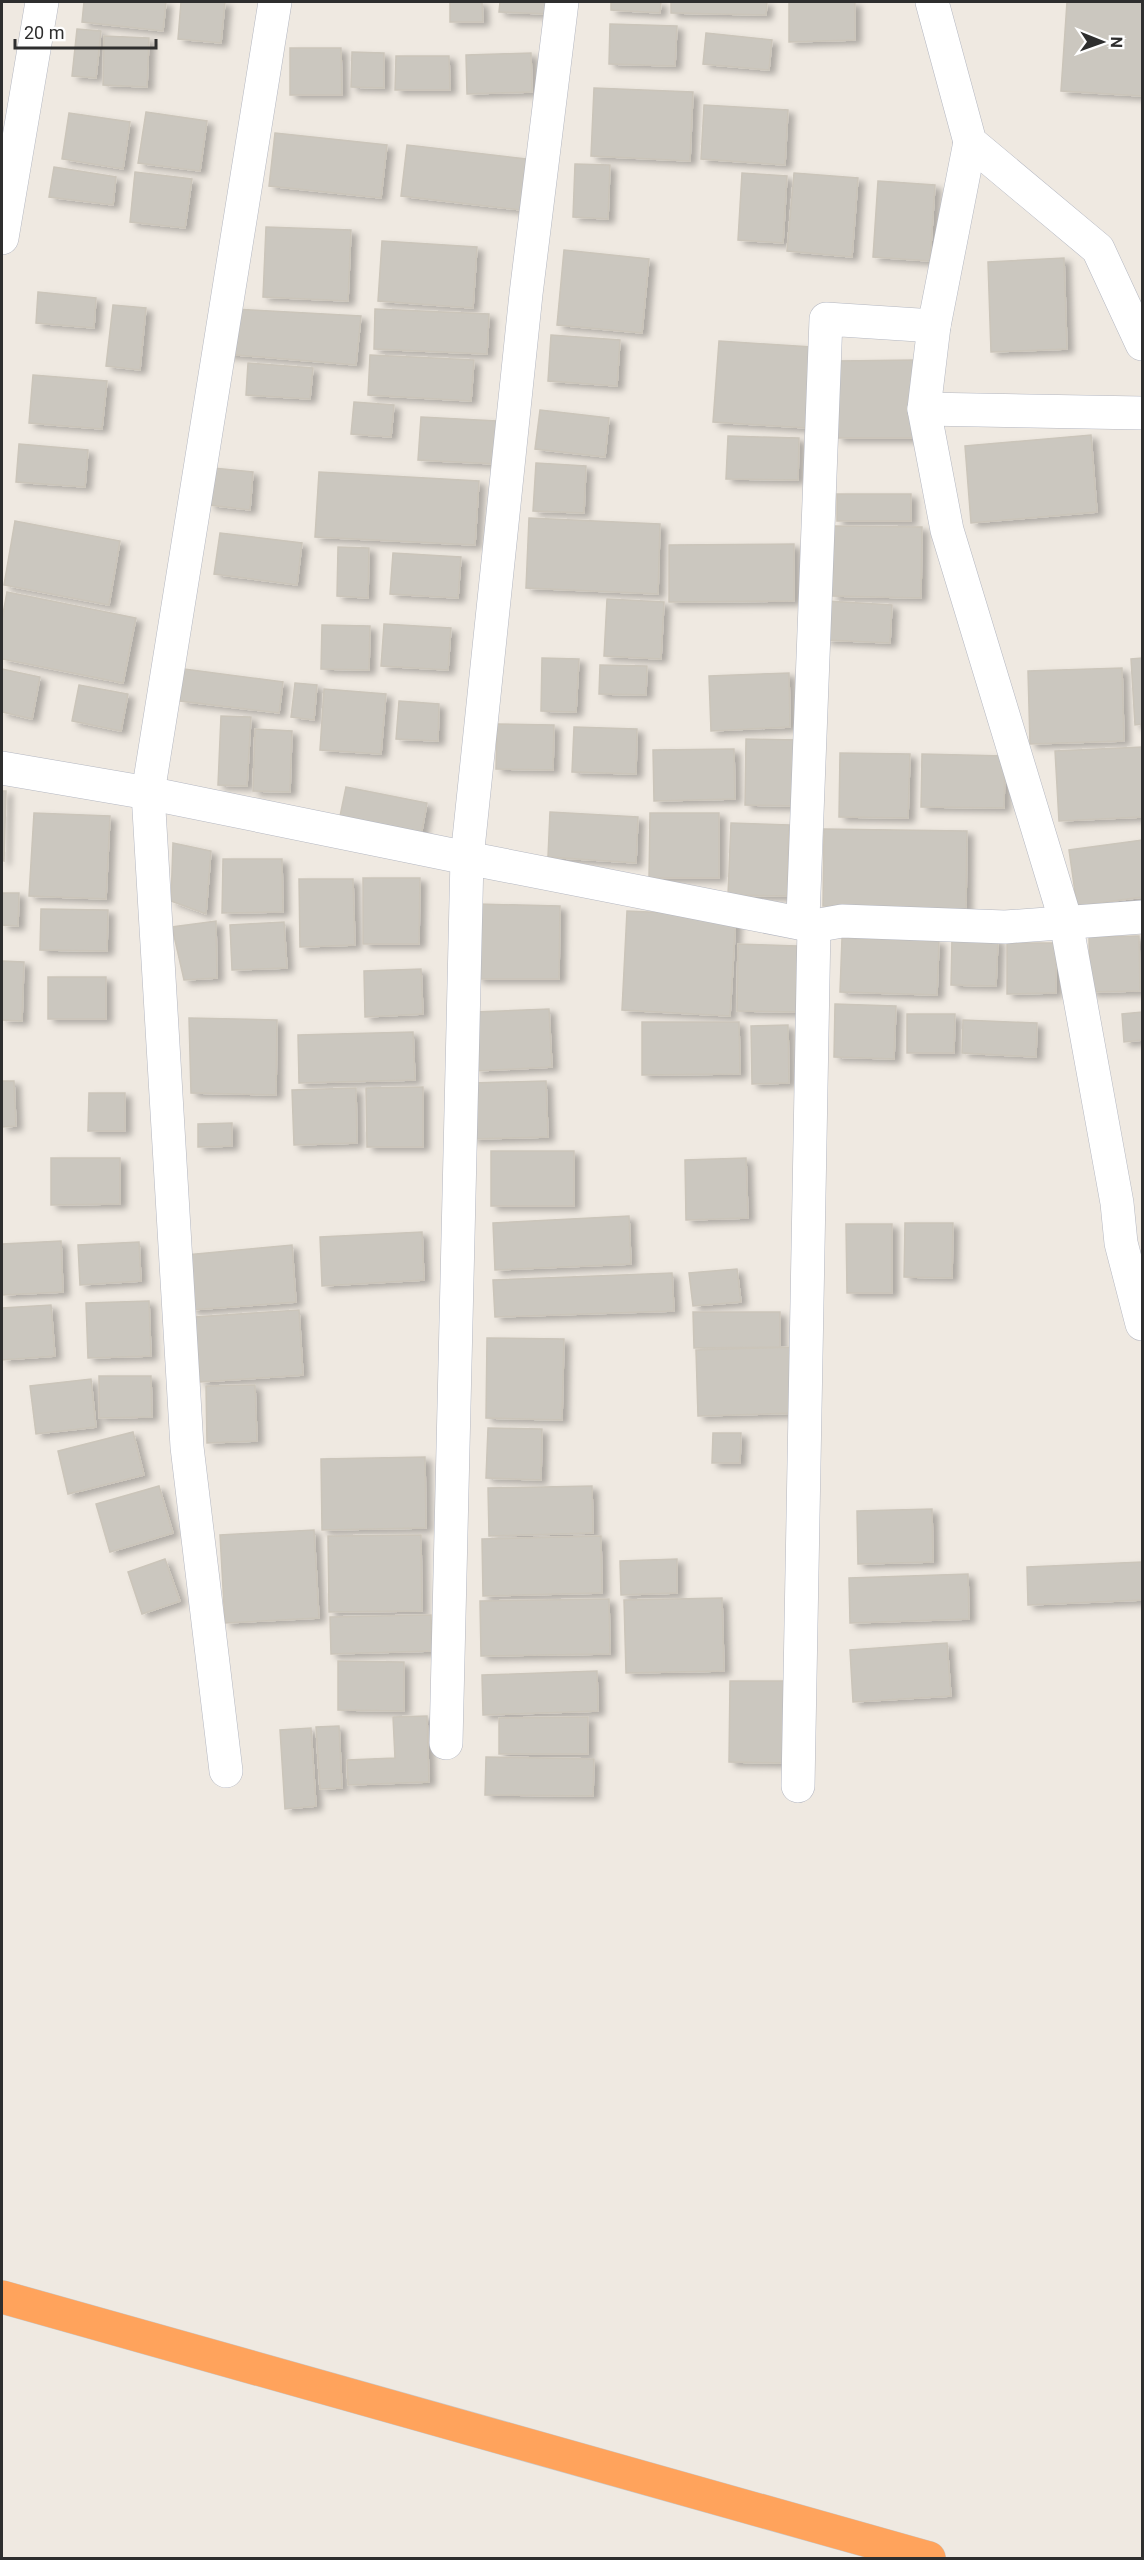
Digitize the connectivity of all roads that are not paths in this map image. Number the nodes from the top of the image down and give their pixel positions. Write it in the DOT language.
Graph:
graph roads {
  1 [pos="42,2"];
  2 [pos="275,2"];
  3 [pos="562,2"];
  4 [pos="932,2"];
  5 [pos="970,142"];
  6 [pos="2,238"];
  7 [pos="934,326"];
  8 [pos="1143,344"];
  9 [pos="924,409"];
  10 [pos="1143,413"];
  11 [pos="2,768"];
  12 [pos="148,793"];
  13 [pos="466,858"];
  14 [pos="1143,917"];
  15 [pos="1066,922"];
  16 [pos="814,926"];
  17 [pos="1132,1242"];
  18 [pos="1143,1324"];
  19 [pos="446,1743"];
  20 [pos="226,1771"];
  21 [pos="798,1786"];
  22 [pos="2,2297"];
  23 [pos="929,2559"];
  1 -- 6 [label="street"];
  2 -- 12 [label="street"];
  3 -- 13 [label="street"];
  4 -- 5 [label="street"];
  5 -- 7 [label="street"];
  5 -- 8 [label="street"];
  7 -- 9 [label="street"];
  7 -- 16 [label="street"];
  9 -- 10 [label="street"];
  9 -- 15 [label="street"];
  11 -- 12 [label="street"];
  12 -- 13 [label="street"];
  12 -- 20 [label="street"];
  13 -- 16 [label="street"];
  13 -- 19 [label="street"];
  14 -- 15 [label="street"];
  15 -- 16 [label="street"];
  15 -- 17 [label="street"];
  16 -- 21 [label="street"];
  17 -- 18 [label="street"];
  22 -- 23 [label="highway"];
}
